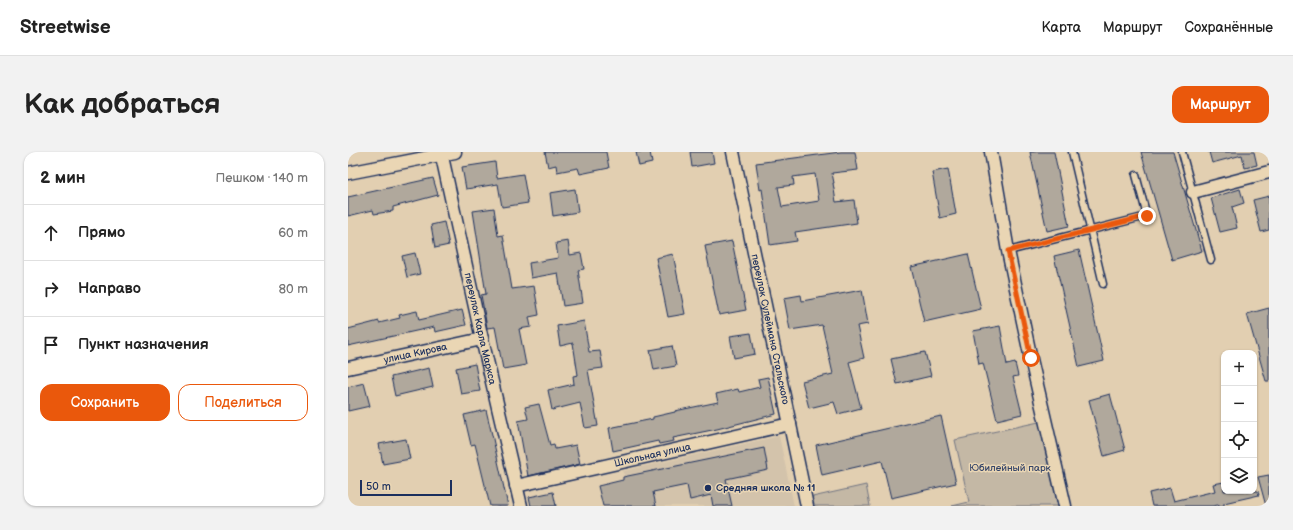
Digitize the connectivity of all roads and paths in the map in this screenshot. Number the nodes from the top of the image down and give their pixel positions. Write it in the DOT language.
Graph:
graph roads {
  1 [pos="455,152"];
  2 [pos="733,152"];
  3 [pos="990,152"];
  4 [pos="1072,152"];
  5 [pos="1182,152"];
  6 [pos="441,154"];
  7 [pos="1269,172"];
  8 [pos="348,173"];
  9 [pos="1136,175"];
  10 [pos="1193,192"];
  11 [pos="1090,230"];
  12 [pos="1008,251"];
  13 [pos="1211,260"];
  14 [pos="1103,284"];
  15 [pos="482,340"];
  16 [pos="348,368"];
  17 [pos="790,424"];
  18 [pos="516,486"];
  19 [pos="521,506"];
  20 [pos="807,506"];
  21 [pos="1065,506"];
  1 -- 6 [label="street"];
  2 -- 17 [label="street, переулок Сулеймана Стальского"];
  3 -- 12 [label="street"];
  4 -- 11 [label="lane"];
  5 -- 10 [label="lane"];
  6 -- 8 [label="street"];
  6 -- 15 [label="street, переулок Карла Маркса"];
  7 -- 10 [label="street"];
  9 -- 11 [label="lane"];
  10 -- 13 [label="lane"];
  11 -- 12 [label="lane"];
  11 -- 14 [label="lane"];
  12 -- 21 [label="street"];
  15 -- 16 [label="street, улица Кирова"];
  15 -- 18 [label="street, переулок Карла Маркса"];
  17 -- 18 [label="street, Школьная улица"];
  17 -- 20 [label="street, переулок Сулеймана Стальского"];
  18 -- 19 [label="street, переулок Карла Маркса"];
}
